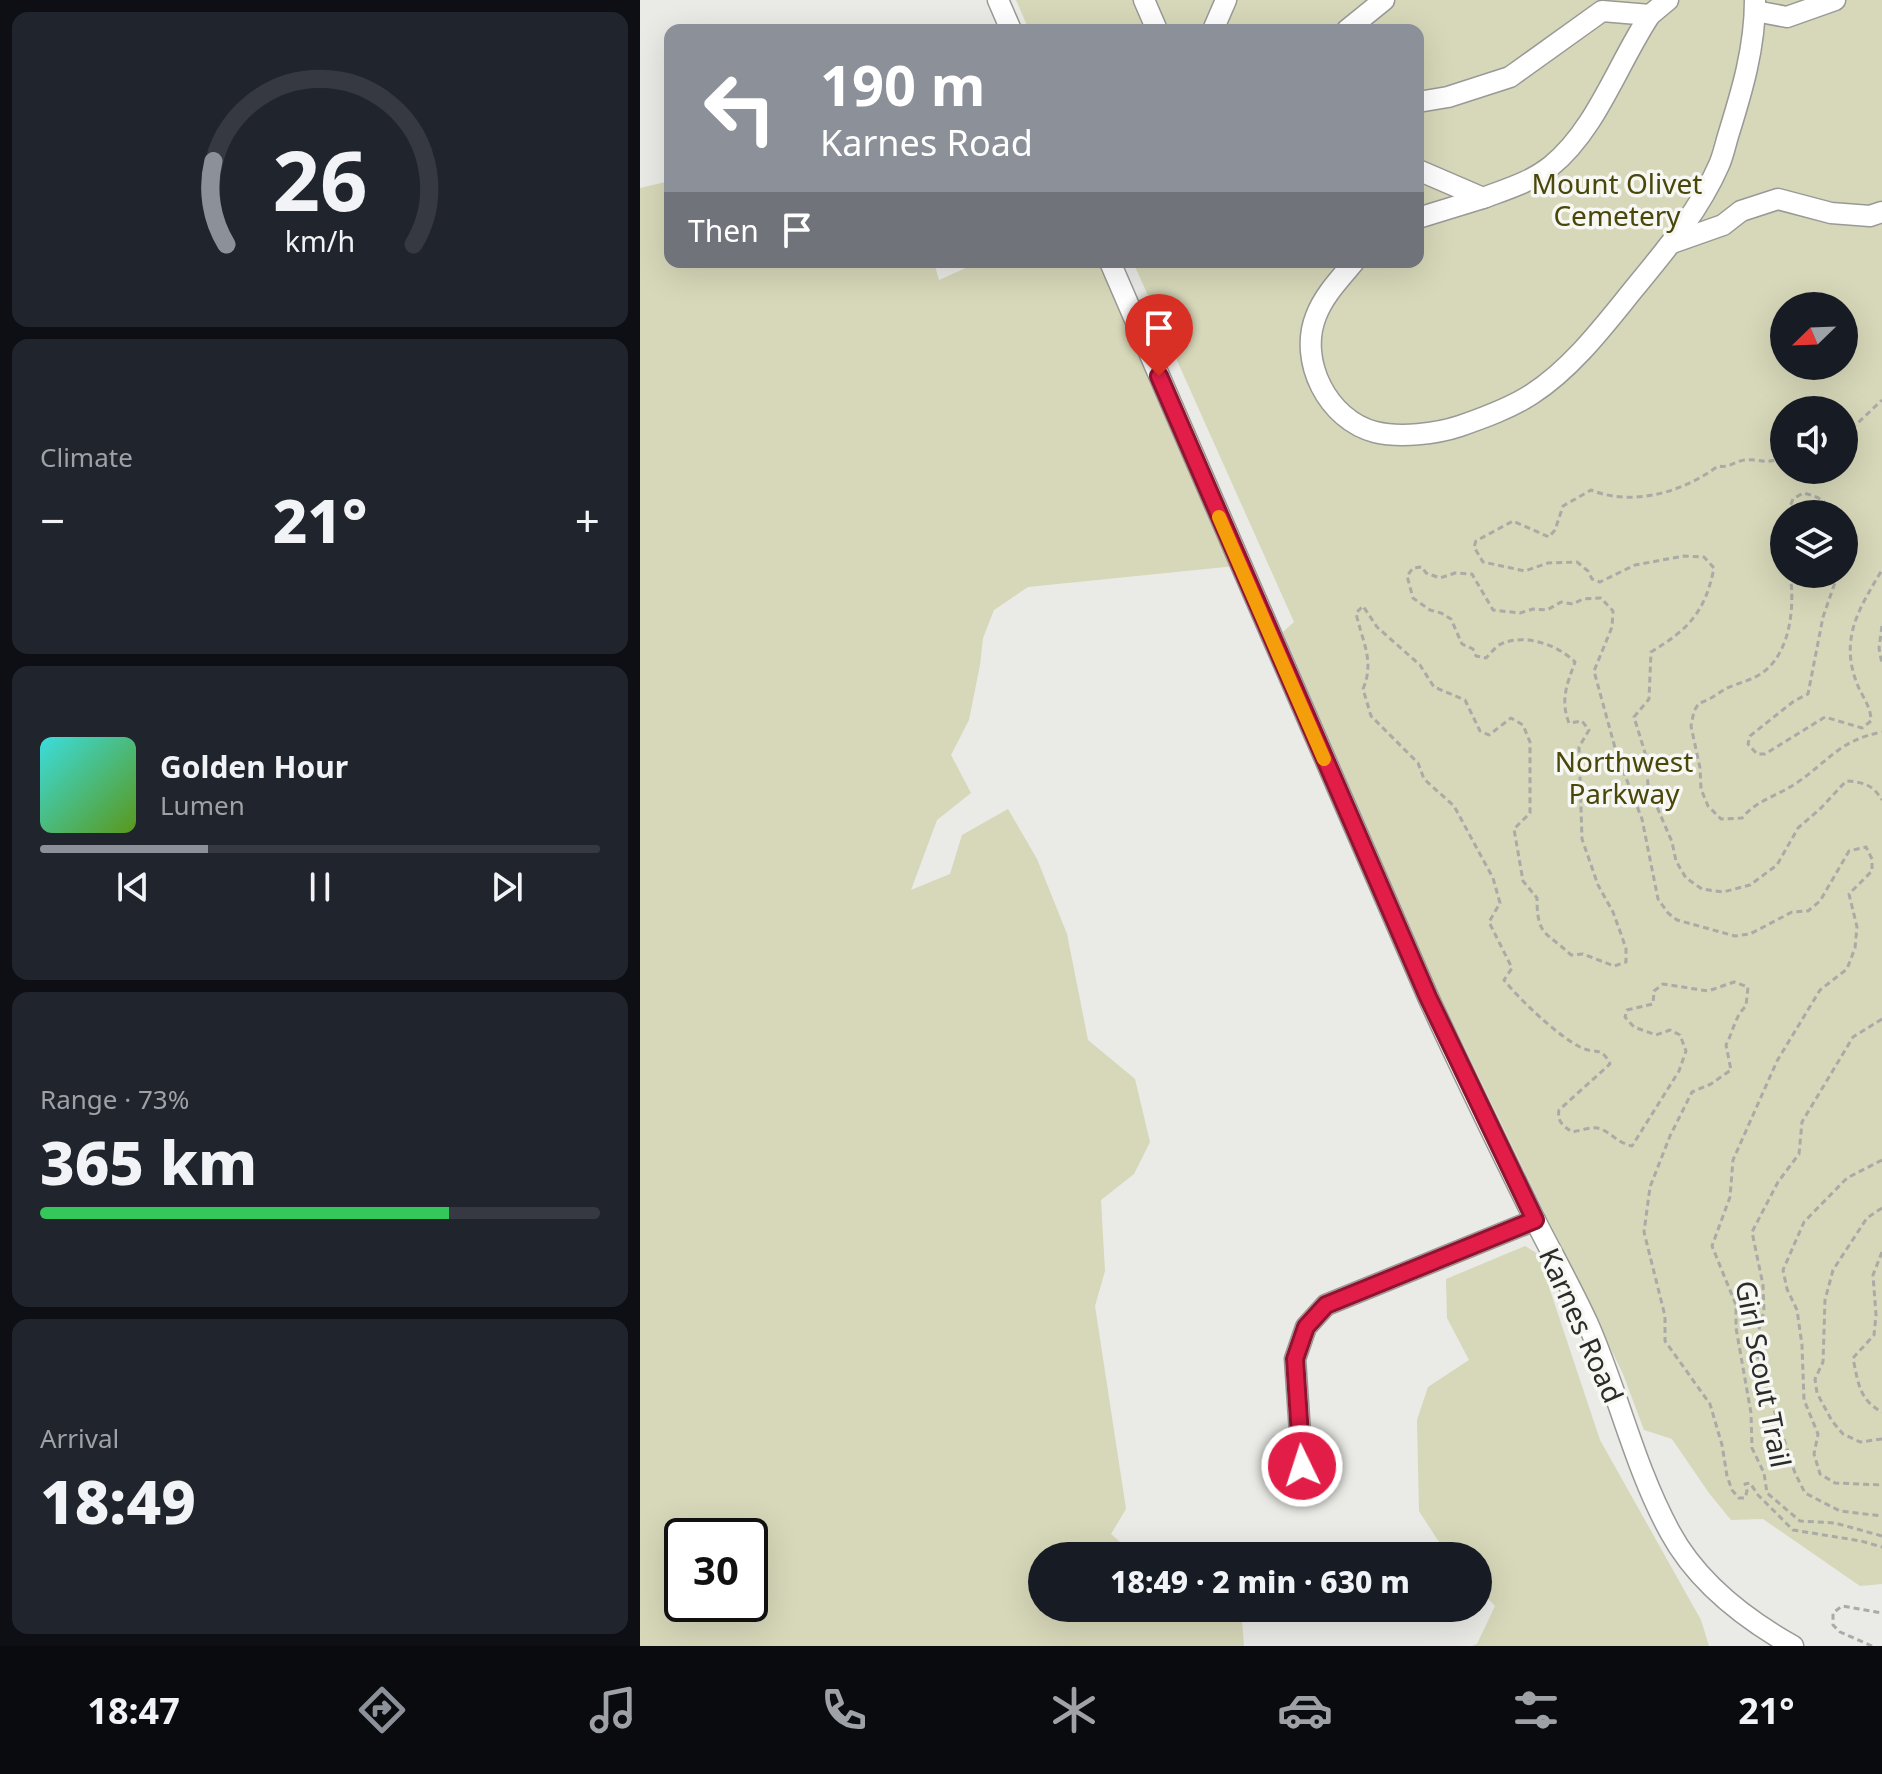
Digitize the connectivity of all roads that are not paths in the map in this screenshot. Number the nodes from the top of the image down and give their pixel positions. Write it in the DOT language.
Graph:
graph roads {
  1 [pos="998,0"];
  2 [pos="1144,0"];
  3 [pos="1226,0"];
  4 [pos="1384,0"];
  5 [pos="1668,0"];
  6 [pos="1835,0"];
  7 [pos="1755,6"];
  8 [pos="1650,15"];
  9 [pos="1008,24"];
  10 [pos="1154,24"];
  11 [pos="1216,24"];
  12 [pos="1354,24"];
  13 [pos="1424,101"];
  14 [pos="1424,173"];
  15 [pos="1483,198"];
  16 [pos="1882,212"];
  17 [pos="1424,216"];
  18 [pos="1672,243"];
  19 [pos="1113,268"];
  20 [pos="1349,268"];
  21 [pos="1535,1220"];
  22 [pos="1304,1492"];
  23 [pos="1793,1646"];
  1 -- 9 [label="street"];
  2 -- 10 [label="street"];
  3 -- 11 [label="street"];
  4 -- 12 [label="street"];
  5 -- 8 [label="street"];
  6 -- 7 [label="street"];
  7 -- 18 [label="street"];
  8 -- 13 [label="street"];
  8 -- 15 [label="street"];
  14 -- 15 [label="street"];
  15 -- 17 [label="street"];
  16 -- 18 [label="street"];
  18 -- 20 [label="street"];
  19 -- 21 [label="street, Karnes Road"];
  21 -- 22 [label="street"];
  21 -- 23 [label="street, Karnes Road"];
}
